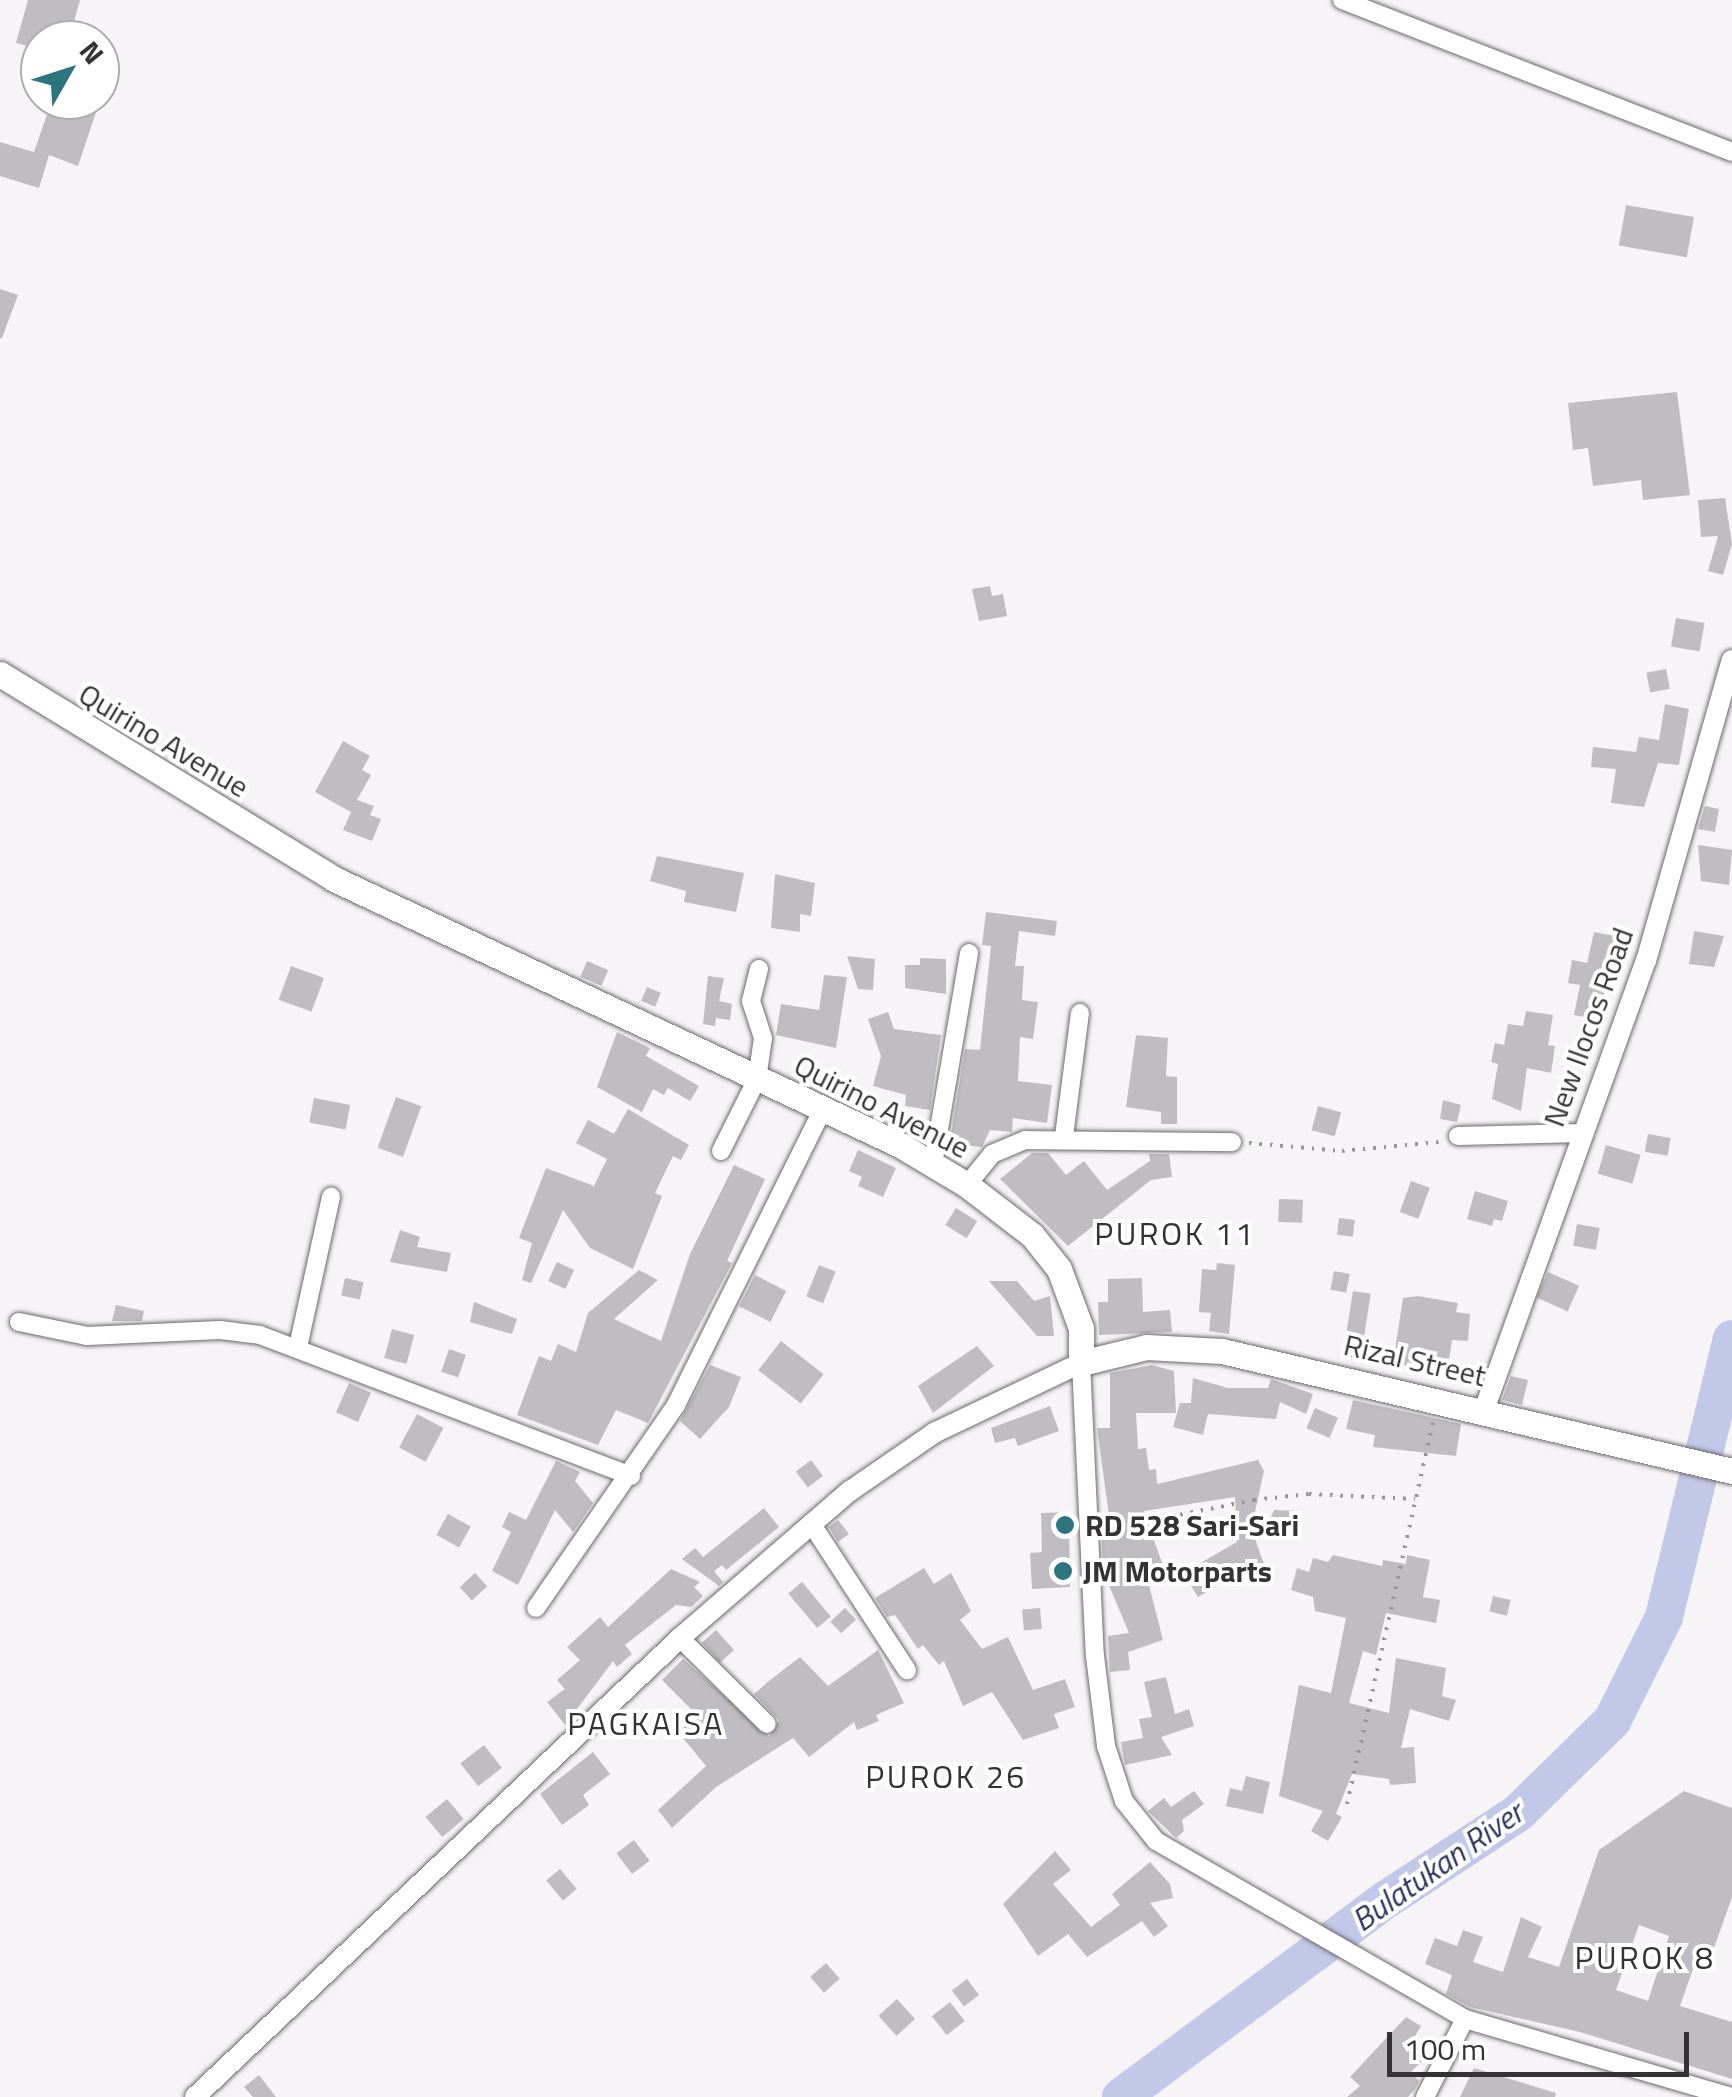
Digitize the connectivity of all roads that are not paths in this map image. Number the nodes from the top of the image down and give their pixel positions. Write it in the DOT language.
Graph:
graph roads {
  1 [pos="1342,0"];
  2 [pos="1732,152"];
  3 [pos="1732,660"];
  4 [pos="0,674"];
  5 [pos="969,953"];
  6 [pos="758,969"];
  7 [pos="1080,1013"];
  8 [pos="757,1079"];
  9 [pos="823,1109"];
  10 [pos="1582,1133"];
  11 [pos="1064,1136"];
  12 [pos="1458,1136"];
  13 [pos="1232,1142"];
  14 [pos="721,1151"];
  15 [pos="933,1164"];
  16 [pos="967,1185"];
  17 [pos="331,1197"];
  18 [pos="20,1322"];
  19 [pos="298,1347"];
  20 [pos="1081,1363"];
  21 [pos="1484,1410"];
  22 [pos="1732,1471"];
  23 [pos="630,1476"];
  24 [pos="812,1524"];
  25 [pos="536,1608"];
  26 [pos="680,1638"];
  27 [pos="907,1670"];
  28 [pos="767,1724"];
  29 [pos="1465,2019"];
  30 [pos="195,2097"];
  31 [pos="1425,2097"];
  32 [pos="1732,2097"];
  1 -- 2 [label="street"];
  3 -- 10 [label="street, New Ilocos Road"];
  4 -- 8 [label="main road, Quirino Avenue"];
  5 -- 15 [label="street"];
  6 -- 8 [label="street"];
  7 -- 11 [label="street"];
  8 -- 9 [label="main road, Quirino Avenue"];
  8 -- 14 [label="street"];
  9 -- 15 [label="main road, Quirino Avenue"];
  9 -- 23 [label="street"];
  10 -- 12 [label="street"];
  10 -- 21 [label="street, New Ilocos Road"];
  11 -- 13 [label="street"];
  11 -- 16 [label="street"];
  15 -- 16 [label="main road, Quirino Avenue"];
  16 -- 20 [label="main road, Quirino Avenue"];
  17 -- 19 [label="street"];
  18 -- 19 [label="street"];
  19 -- 23 [label="street"];
  20 -- 21 [label="main road, Rizal Street"];
  20 -- 24 [label="street"];
  20 -- 29 [label="street, Quirino Avenue"];
  21 -- 22 [label="main road, Rizal Street"];
  23 -- 25 [label="street"];
  24 -- 26 [label="street"];
  24 -- 27 [label="street"];
  26 -- 28 [label="street"];
  26 -- 30 [label="street"];
  29 -- 31 [label="street"];
  29 -- 32 [label="street, Quirino Avenue"];
}
